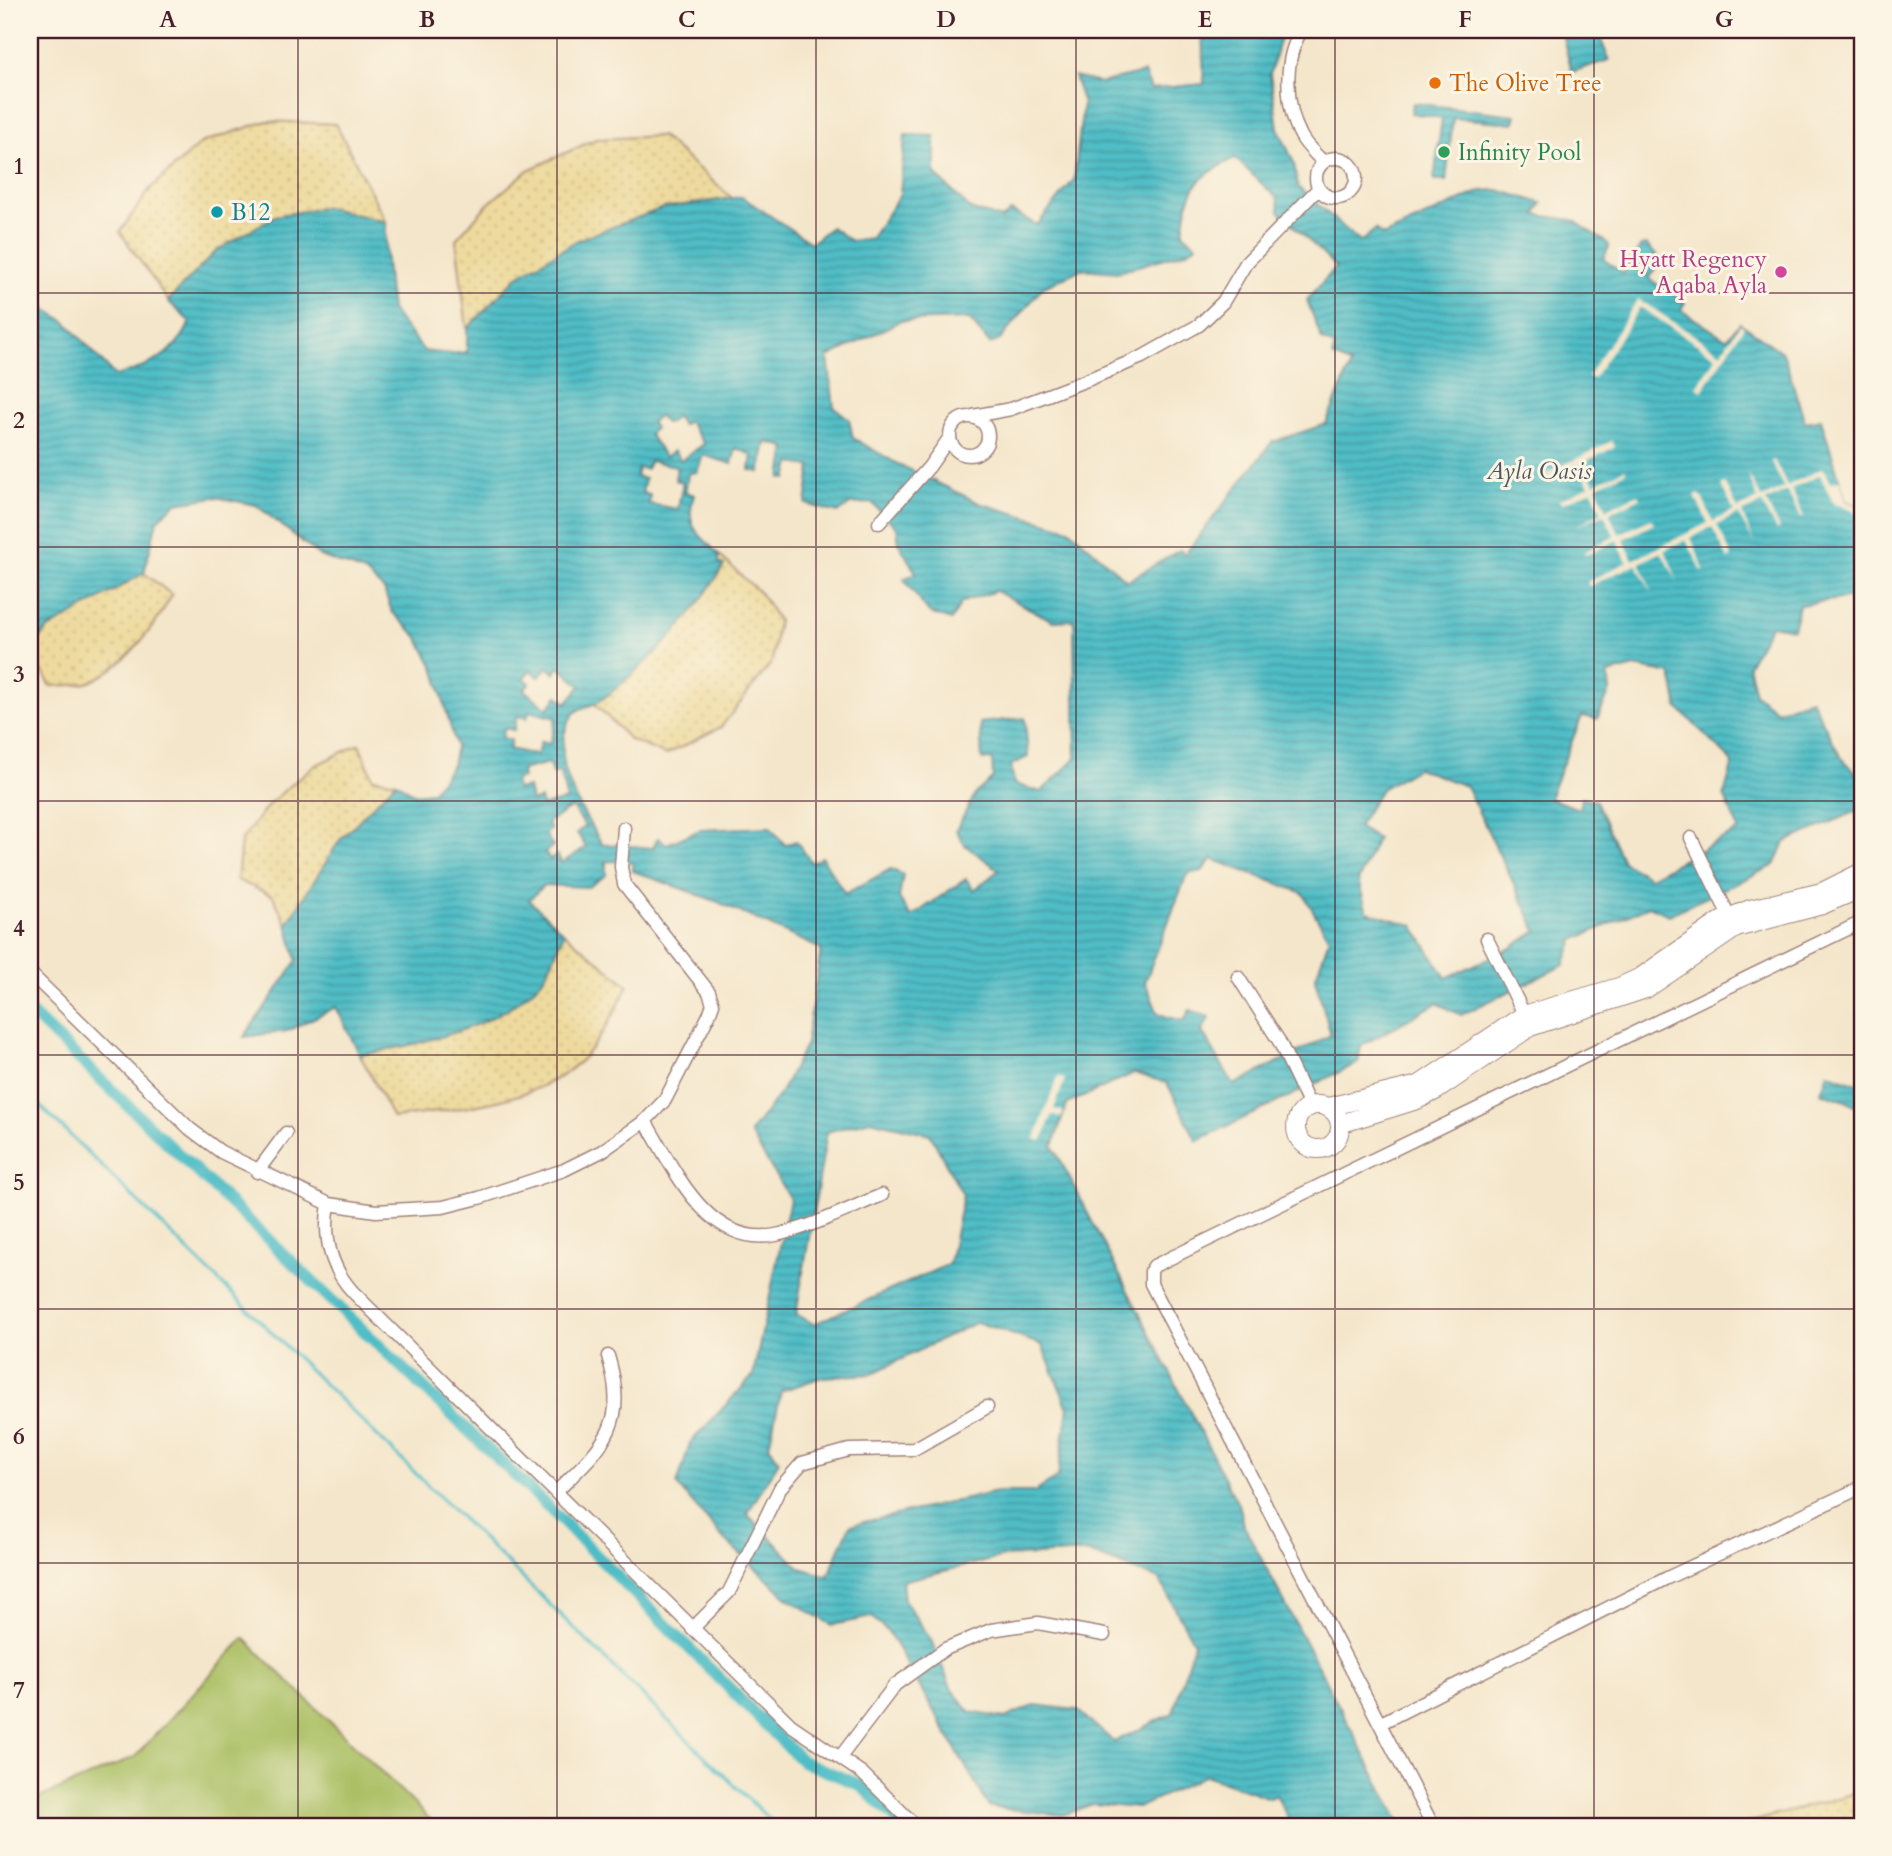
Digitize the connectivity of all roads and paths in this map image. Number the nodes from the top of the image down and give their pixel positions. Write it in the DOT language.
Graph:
graph roads {
  1 [pos="1303,30"];
  2 [pos="1323,162"];
  3 [pos="1318,192"];
  4 [pos="1011,409"];
  5 [pos="973,416"];
  6 [pos="950,437"];
  7 [pos="988,442"];
  8 [pos="960,453"];
  9 [pos="931,466"];
  10 [pos="879,523"];
  11 [pos="624,828"];
  12 [pos="1691,838"];
  13 [pos="1862,872"];
  14 [pos="1862,888"];
  15 [pos="1729,916"];
  16 [pos="1862,922"];
  17 [pos="1487,939"];
  18 [pos="30,973"];
  19 [pos="1238,977"];
  20 [pos="1524,1016"];
  21 [pos="1307,1100"];
  22 [pos="1328,1107"];
  23 [pos="645,1121"];
  24 [pos="1340,1124"];
  25 [pos="285,1133"];
  26 [pos="257,1172"];
  27 [pos="882,1195"];
  28 [pos="329,1204"];
  29 [pos="608,1356"];
  30 [pos="987,1407"];
  31 [pos="1862,1488"];
  32 [pos="558,1491"];
  33 [pos="692,1629"];
  34 [pos="1104,1635"];
  35 [pos="1381,1723"];
  36 [pos="841,1756"];
  37 [pos="916,1826"];
  38 [pos="1433,1826"];
  1 -- 2 [label="street"];
  2 -- 3 [label="street"];
  2 -- 3 [label="street"];
  3 -- 4 [label="street"];
  4 -- 5 [label="street"];
  4 -- 7 [label="street"];
  5 -- 6 [label="street"];
  5 -- 7 [label="street"];
  6 -- 8 [label="street"];
  6 -- 9 [label="street"];
  7 -- 8 [label="street"];
  8 -- 9 [label="street"];
  9 -- 10 [label="street"];
  11 -- 23 [label="street"];
  12 -- 15 [label="street"];
  13 -- 15 [label="street"];
  14 -- 15 [label="street"];
  15 -- 20 [label="street"];
  16 -- 35 [label="street"];
  17 -- 20 [label="street"];
  18 -- 26 [label="street"];
  19 -- 21 [label="street"];
  20 -- 22 [label="street"];
  20 -- 24 [label="street"];
  21 -- 22 [label="street"];
  21 -- 24 [label="street"];
  22 -- 24 [label="street"];
  23 -- 27 [label="street"];
  23 -- 28 [label="street"];
  25 -- 26 [label="street"];
  26 -- 28 [label="street"];
  28 -- 32 [label="street"];
  29 -- 32 [label="street"];
  30 -- 33 [label="street"];
  31 -- 35 [label="street"];
  32 -- 33 [label="street"];
  33 -- 36 [label="street"];
  34 -- 36 [label="street"];
  35 -- 38 [label="street"];
  36 -- 37 [label="street"];
}
